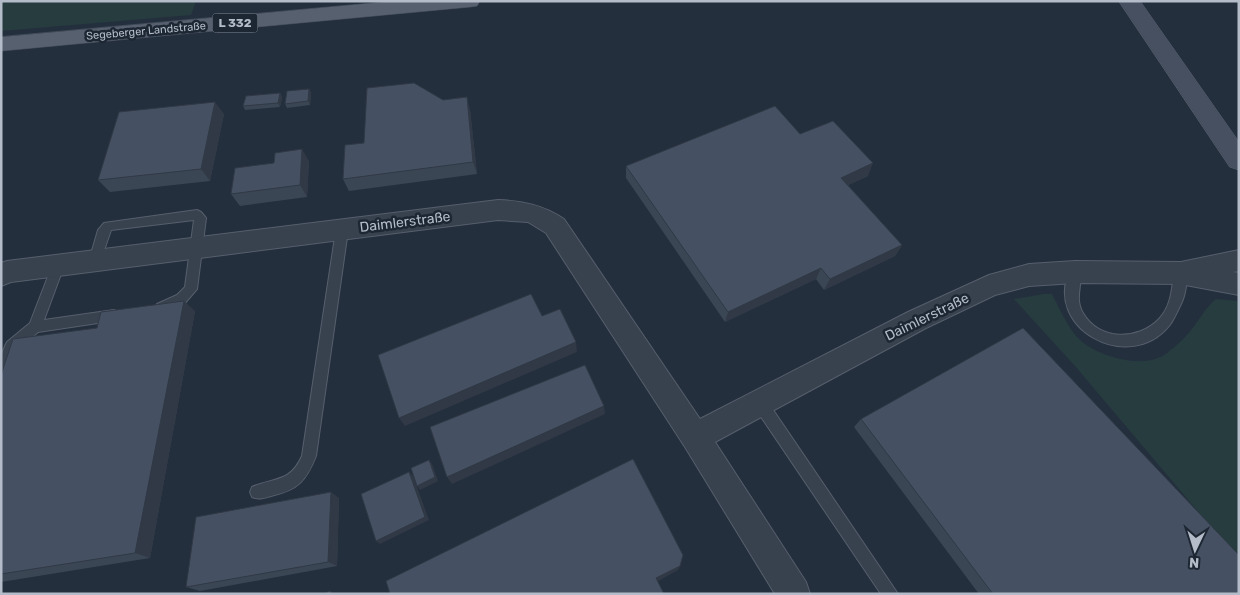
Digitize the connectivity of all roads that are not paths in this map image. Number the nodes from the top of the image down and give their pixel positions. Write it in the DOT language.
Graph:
graph roads {
  1 [pos="470,1"];
  2 [pos="1129,1"];
  3 [pos="1,44"];
  4 [pos="1239,161"];
  5 [pos="342,230"];
  6 [pos="195,248"];
  7 [pos="95,261"];
  8 [pos="1237,265"];
  9 [pos="58,266"];
  10 [pos="1075,272"];
  11 [pos="1180,274"];
  12 [pos="1,275"];
  13 [pos="151,310"];
  14 [pos="131,313"];
  15 [pos="35,327"];
  16 [pos="1,371"];
  17 [pos="760,403"];
  18 [pos="694,437"];
  19 [pos="257,492"];
  20 [pos="794,594"];
  21 [pos="890,594"];
  1 -- 3 [label="main road, Segeberger Landstraße / L 332"];
  2 -- 4 [label="main road"];
  5 -- 6 [label="street, Daimlerstraße"];
  5 -- 18 [label="street, Daimlerstraße"];
  5 -- 19 [label="lane"];
  6 -- 7 [label="street, Daimlerstraße"];
  6 -- 7 [label="lane"];
  6 -- 13 [label="lane"];
  7 -- 9 [label="street, Daimlerstraße"];
  8 -- 11 [label="street, Daimlerstraße"];
  9 -- 12 [label="street, Daimlerstraße"];
  9 -- 15 [label="lane"];
  10 -- 11 [label="street, Daimlerstraße"];
  10 -- 11 [label="lane"];
  10 -- 17 [label="street, Daimlerstraße"];
  14 -- 15 [label="lane"];
  15 -- 16 [label="lane"];
  17 -- 18 [label="street, Daimlerstraße"];
  17 -- 21 [label="lane"];
  18 -- 20 [label="street, Daimlerstraße"];
}
